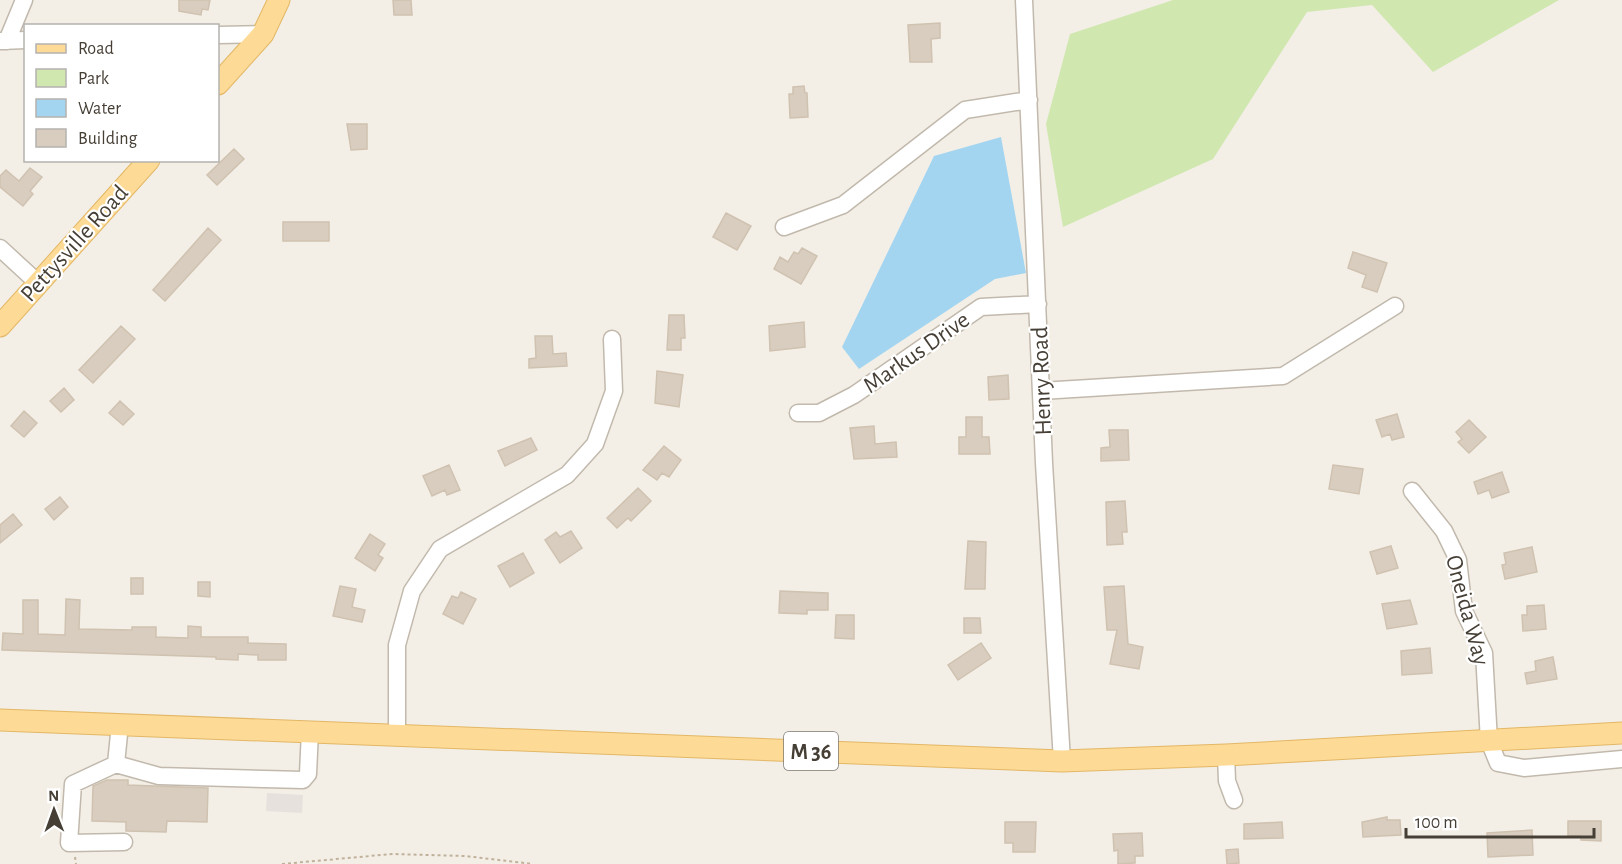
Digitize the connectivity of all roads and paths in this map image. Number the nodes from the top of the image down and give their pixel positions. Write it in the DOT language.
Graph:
graph roads {
  1 [pos="24,0"];
  2 [pos="279,0"];
  3 [pos="1024,0"];
  4 [pos="263,34"];
  5 [pos="219,35"];
  6 [pos="24,40"];
  7 [pos="4,41"];
  8 [pos="219,83"];
  9 [pos="1029,100"];
  10 [pos="146,162"];
  11 [pos="784,227"];
  12 [pos="0,248"];
  13 [pos="38,283"];
  14 [pos="1038,304"];
  15 [pos="1395,306"];
  16 [pos="0,326"];
  17 [pos="612,339"];
  18 [pos="1041,391"];
  19 [pos="798,413"];
  20 [pos="1412,491"];
  21 [pos="0,720"];
  22 [pos="120,724"];
  23 [pos="310,731"];
  24 [pos="1622,733"];
  25 [pos="397,735"];
  26 [pos="1489,741"];
  27 [pos="1226,755"];
  28 [pos="1622,759"];
  29 [pos="1062,761"];
  30 [pos="116,764"];
  31 [pos="1234,800"];
  32 [pos="124,842"];
  33 [pos="282,864"];
  34 [pos="533,864"];
  1 -- 7 [label="street"];
  2 -- 4 [label="main road"];
  3 -- 9 [label="street, Henry Road"];
  4 -- 5 [label="street"];
  4 -- 8 [label="main road"];
  6 -- 7 [label="street"];
  9 -- 11 [label="street"];
  9 -- 14 [label="street, Henry Road"];
  10 -- 13 [label="main road, Pettysville Road"];
  12 -- 13 [label="street"];
  13 -- 16 [label="main road, Pettysville Road"];
  14 -- 18 [label="street, Henry Road"];
  14 -- 19 [label="street, Markus Drive"];
  15 -- 18 [label="street"];
  17 -- 25 [label="street"];
  18 -- 29 [label="street, Henry Road"];
  20 -- 26 [label="street, Oneida Way"];
  21 -- 22 [label="main road, M 36"];
  22 -- 23 [label="main road, M 36"];
  22 -- 30 [label="street"];
  23 -- 25 [label="main road, M 36"];
  23 -- 30 [label="street"];
  24 -- 26 [label="main road, M 36"];
  25 -- 29 [label="main road, M 36"];
  26 -- 27 [label="main road, M 36"];
  26 -- 28 [label="street"];
  27 -- 29 [label="main road, M 36"];
  27 -- 31 [label="street"];
  30 -- 32 [label="street"];
  33 -- 34 [label="path"];
}
